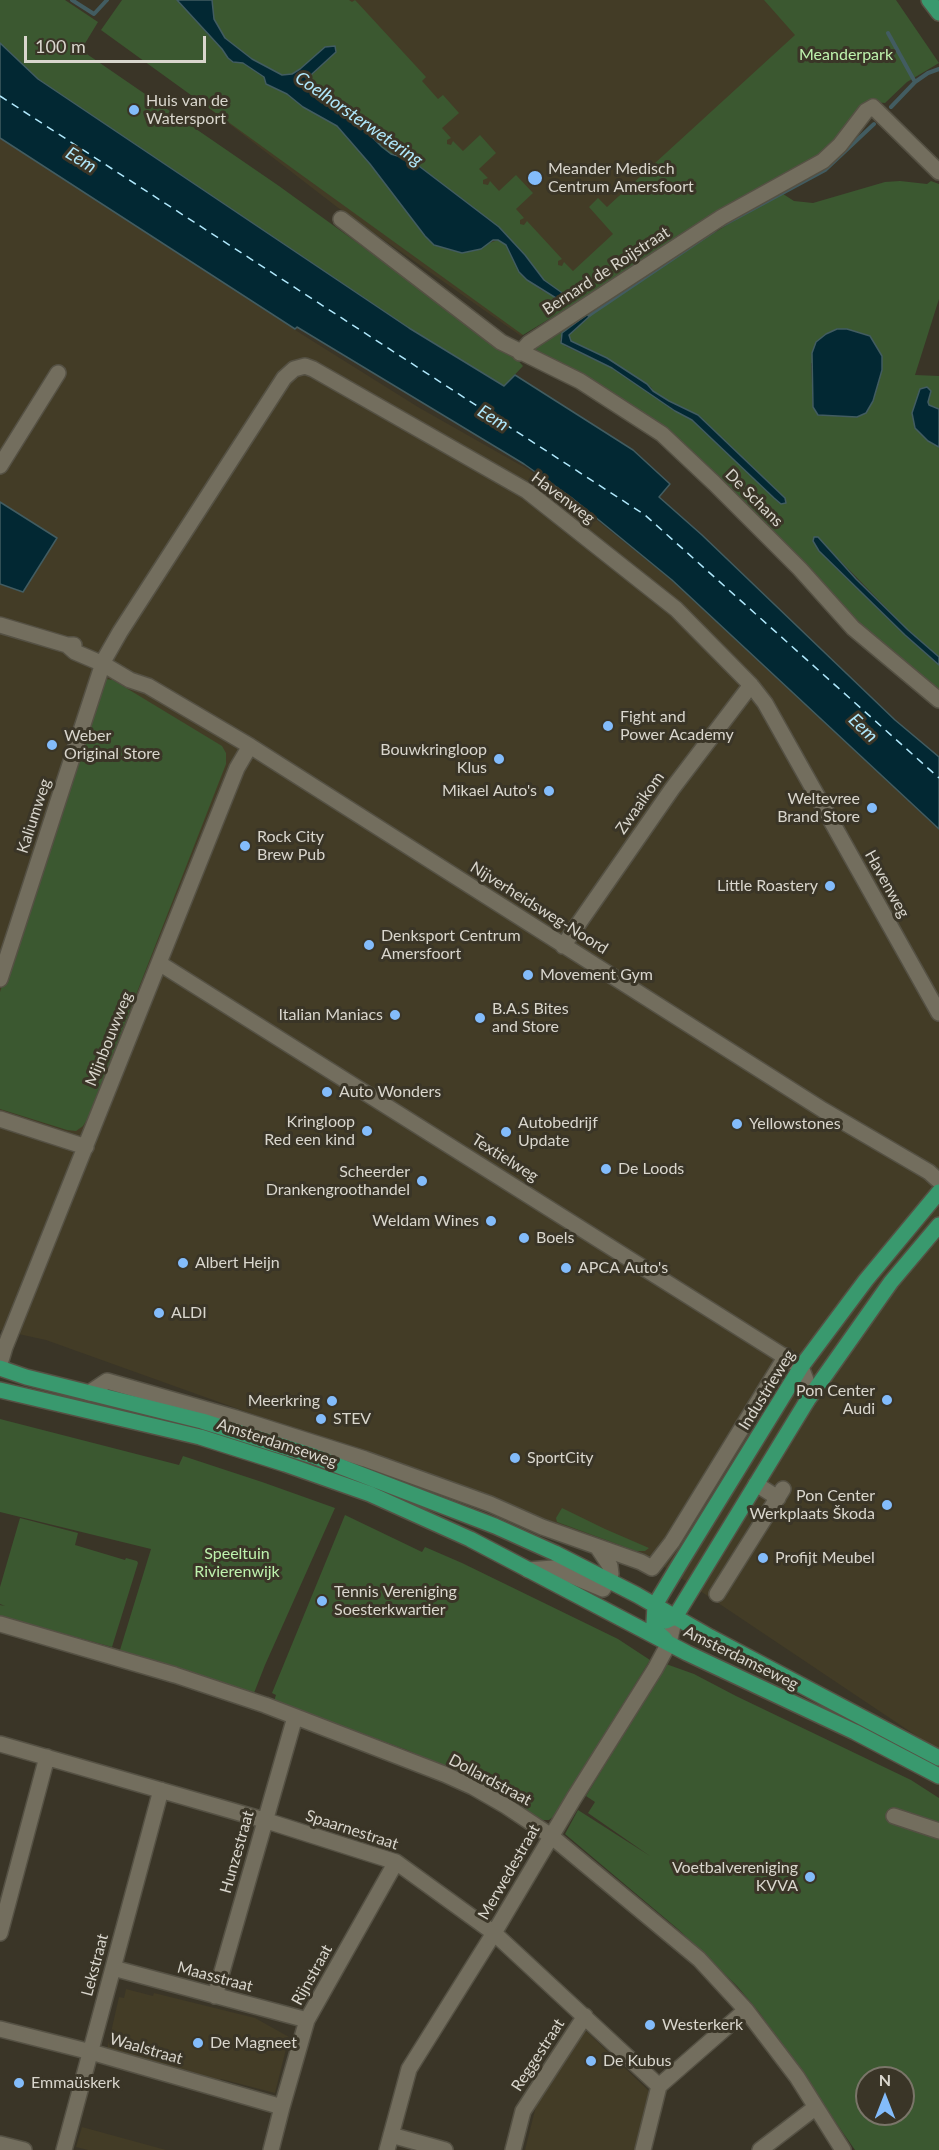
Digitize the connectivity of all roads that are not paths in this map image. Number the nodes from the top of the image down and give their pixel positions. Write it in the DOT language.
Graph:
graph roads {
  1 [pos="929,0"];
  2 [pos="939,14"];
  3 [pos="939,172"];
  4 [pos="341,219"];
  5 [pos="520,353"];
  6 [pos="58,373"];
  7 [pos="0,466"];
  8 [pos="0,625"];
  9 [pos="105,660"];
  10 [pos="751,685"];
  11 [pos="939,700"];
  12 [pos="250,746"];
  13 [pos="563,946"];
  14 [pos="159,963"];
  15 [pos="0,979"];
  16 [pos="939,1013"];
  17 [pos="0,1119"];
  18 [pos="86,1147"];
  19 [pos="939,1181"];
  20 [pos="939,1192"];
  21 [pos="939,1225"];
  22 [pos="786,1356"];
  23 [pos="0,1364"];
  24 [pos="801,1366"];
  25 [pos="0,1368"];
  26 [pos="0,1390"];
  27 [pos="89,1393"];
  28 [pos="807,1401"];
  29 [pos="756,1484"];
  30 [pos="598,1548"];
  31 [pos="652,1568"];
  32 [pos="528,1570"];
  33 [pos="609,1580"];
  34 [pos="717,1594"];
  35 [pos="655,1605"];
  36 [pos="624,1619"];
  37 [pos="665,1621"];
  38 [pos="0,1624"];
  39 [pos="669,1643"];
  40 [pos="295,1717"];
  41 [pos="0,1744"];
  42 [pos="47,1757"];
  43 [pos="939,1758"];
  44 [pos="939,1776"];
  45 [pos="161,1790"];
  46 [pos="894,1816"];
  47 [pos="264,1820"];
  48 [pos="939,1831"];
  49 [pos="551,1836"];
  50 [pos="396,1862"];
  51 [pos="6,1886"];
  52 [pos="0,1933"];
  53 [pos="494,1933"];
  54 [pos="113,1968"];
  55 [pos="215,1996"];
  56 [pos="746,2010"];
  57 [pos="585,2016"];
  58 [pos="308,2020"];
  59 [pos="0,2029"];
  60 [pos="90,2052"];
  61 [pos="659,2086"];
  62 [pos="282,2107"];
  63 [pos="816,2107"];
  64 [pos="391,2135"];
  65 [pos="64,2150"];
  66 [pos="272,2150"];
  67 [pos="387,2150"];
  68 [pos="445,2150"];
  69 [pos="513,2150"];
  70 [pos="643,2150"];
  71 [pos="760,2150"];
  72 [pos="843,2150"];
  1 -- 2 [label="main road"];
  3 -- 5 [label="street, Bernard de Roijstraat"];
  4 -- 5 [label="street"];
  5 -- 11 [label="street, De Schans"];
  6 -- 7 [label="street"];
  8 -- 9 [label="street, Nijverheidsweg-Noord"];
  9 -- 10 [label="street, Havenweg"];
  9 -- 12 [label="street, Nijverheidsweg-Noord"];
  9 -- 15 [label="street, Kaliumweg"];
  10 -- 13 [label="street, Zwaaikom"];
  10 -- 16 [label="street, Havenweg"];
  12 -- 13 [label="street, Nijverheidsweg-Noord"];
  12 -- 14 [label="street, Mijnbouwweg"];
  13 -- 19 [label="street, Nijverheidsweg-Noord"];
  14 -- 18 [label="street, Mijnbouwweg"];
  14 -- 22 [label="street, Textielweg"];
  17 -- 18 [label="street"];
  18 -- 23 [label="street, Mijnbouwweg"];
  20 -- 24 [label="main road, Industrieweg"];
  21 -- 28 [label="main road"];
  22 -- 24 [label="street, Textielweg"];
  22 -- 31 [label="street, Industrieweg"];
  24 -- 28 [label="street"];
  24 -- 35 [label="main road, Industrieweg"];
  25 -- 27 [label="main road, Amsterdamseweg"];
  26 -- 32 [label="main road, Amsterdamseweg"];
  27 -- 30 [label="street, Amsterdamseweg"];
  27 -- 33 [label="main road, Amsterdamseweg"];
  28 -- 29 [label="main road"];
  29 -- 34 [label="street"];
  29 -- 37 [label="main road"];
  30 -- 31 [label="street, Amsterdamseweg"];
  30 -- 33 [label="street"];
  32 -- 33 [label="street, Amsterdamseweg"];
  32 -- 36 [label="main road, Amsterdamseweg"];
  33 -- 35 [label="main road, Amsterdamseweg"];
  35 -- 37 [label="main road, Industrieweg"];
  35 -- 37 [label="main road, Amsterdamseweg"];
  36 -- 37 [label="main road"];
  36 -- 39 [label="main road, Amsterdamseweg"];
  37 -- 39 [label="street, Merwedestraat"];
  37 -- 39 [label="main road"];
  37 -- 43 [label="main road, Amsterdamseweg"];
  38 -- 40 [label="street, Dollardstraat"];
  39 -- 44 [label="main road, Amsterdamseweg"];
  39 -- 49 [label="street, Merwedestraat"];
  40 -- 47 [label="street, Hunzestraat"];
  40 -- 49 [label="street, Dollardstraat"];
  41 -- 42 [label="street, Spaarnestraat"];
  42 -- 45 [label="street, Spaarnestraat"];
  42 -- 51 [label="street"];
  45 -- 47 [label="street, Spaarnestraat"];
  45 -- 54 [label="street, Lekstraat"];
  46 -- 48 [label="street"];
  47 -- 50 [label="street, Spaarnestraat"];
  47 -- 55 [label="street, Hunzestraat"];
  49 -- 53 [label="street, Merwedestraat"];
  49 -- 56 [label="street, Dollardstraat"];
  50 -- 53 [label="street, Spaarnestraat"];
  50 -- 58 [label="street, Rijnstraat"];
  51 -- 52 [label="street"];
  53 -- 57 [label="street, Spaarnestraat"];
  53 -- 64 [label="street, Merwedestraat"];
  54 -- 55 [label="street, Maasstraat"];
  54 -- 60 [label="street, Lekstraat"];
  55 -- 58 [label="street, Maasstraat"];
  56 -- 61 [label="street"];
  56 -- 63 [label="street, Dollardstraat"];
  57 -- 61 [label="street, Spaarnestraat"];
  57 -- 69 [label="street, Reggestraat"];
  58 -- 62 [label="street, Rijnstraat"];
  59 -- 60 [label="street, Waalstraat"];
  60 -- 62 [label="street, Waalstraat"];
  60 -- 65 [label="street, Lekstraat"];
  61 -- 70 [label="street"];
  62 -- 66 [label="street, Rijnstraat"];
  63 -- 71 [label="street"];
  63 -- 72 [label="street, Dollardstraat"];
  64 -- 67 [label="street, Merwedestraat"];
  64 -- 68 [label="street"];
}
